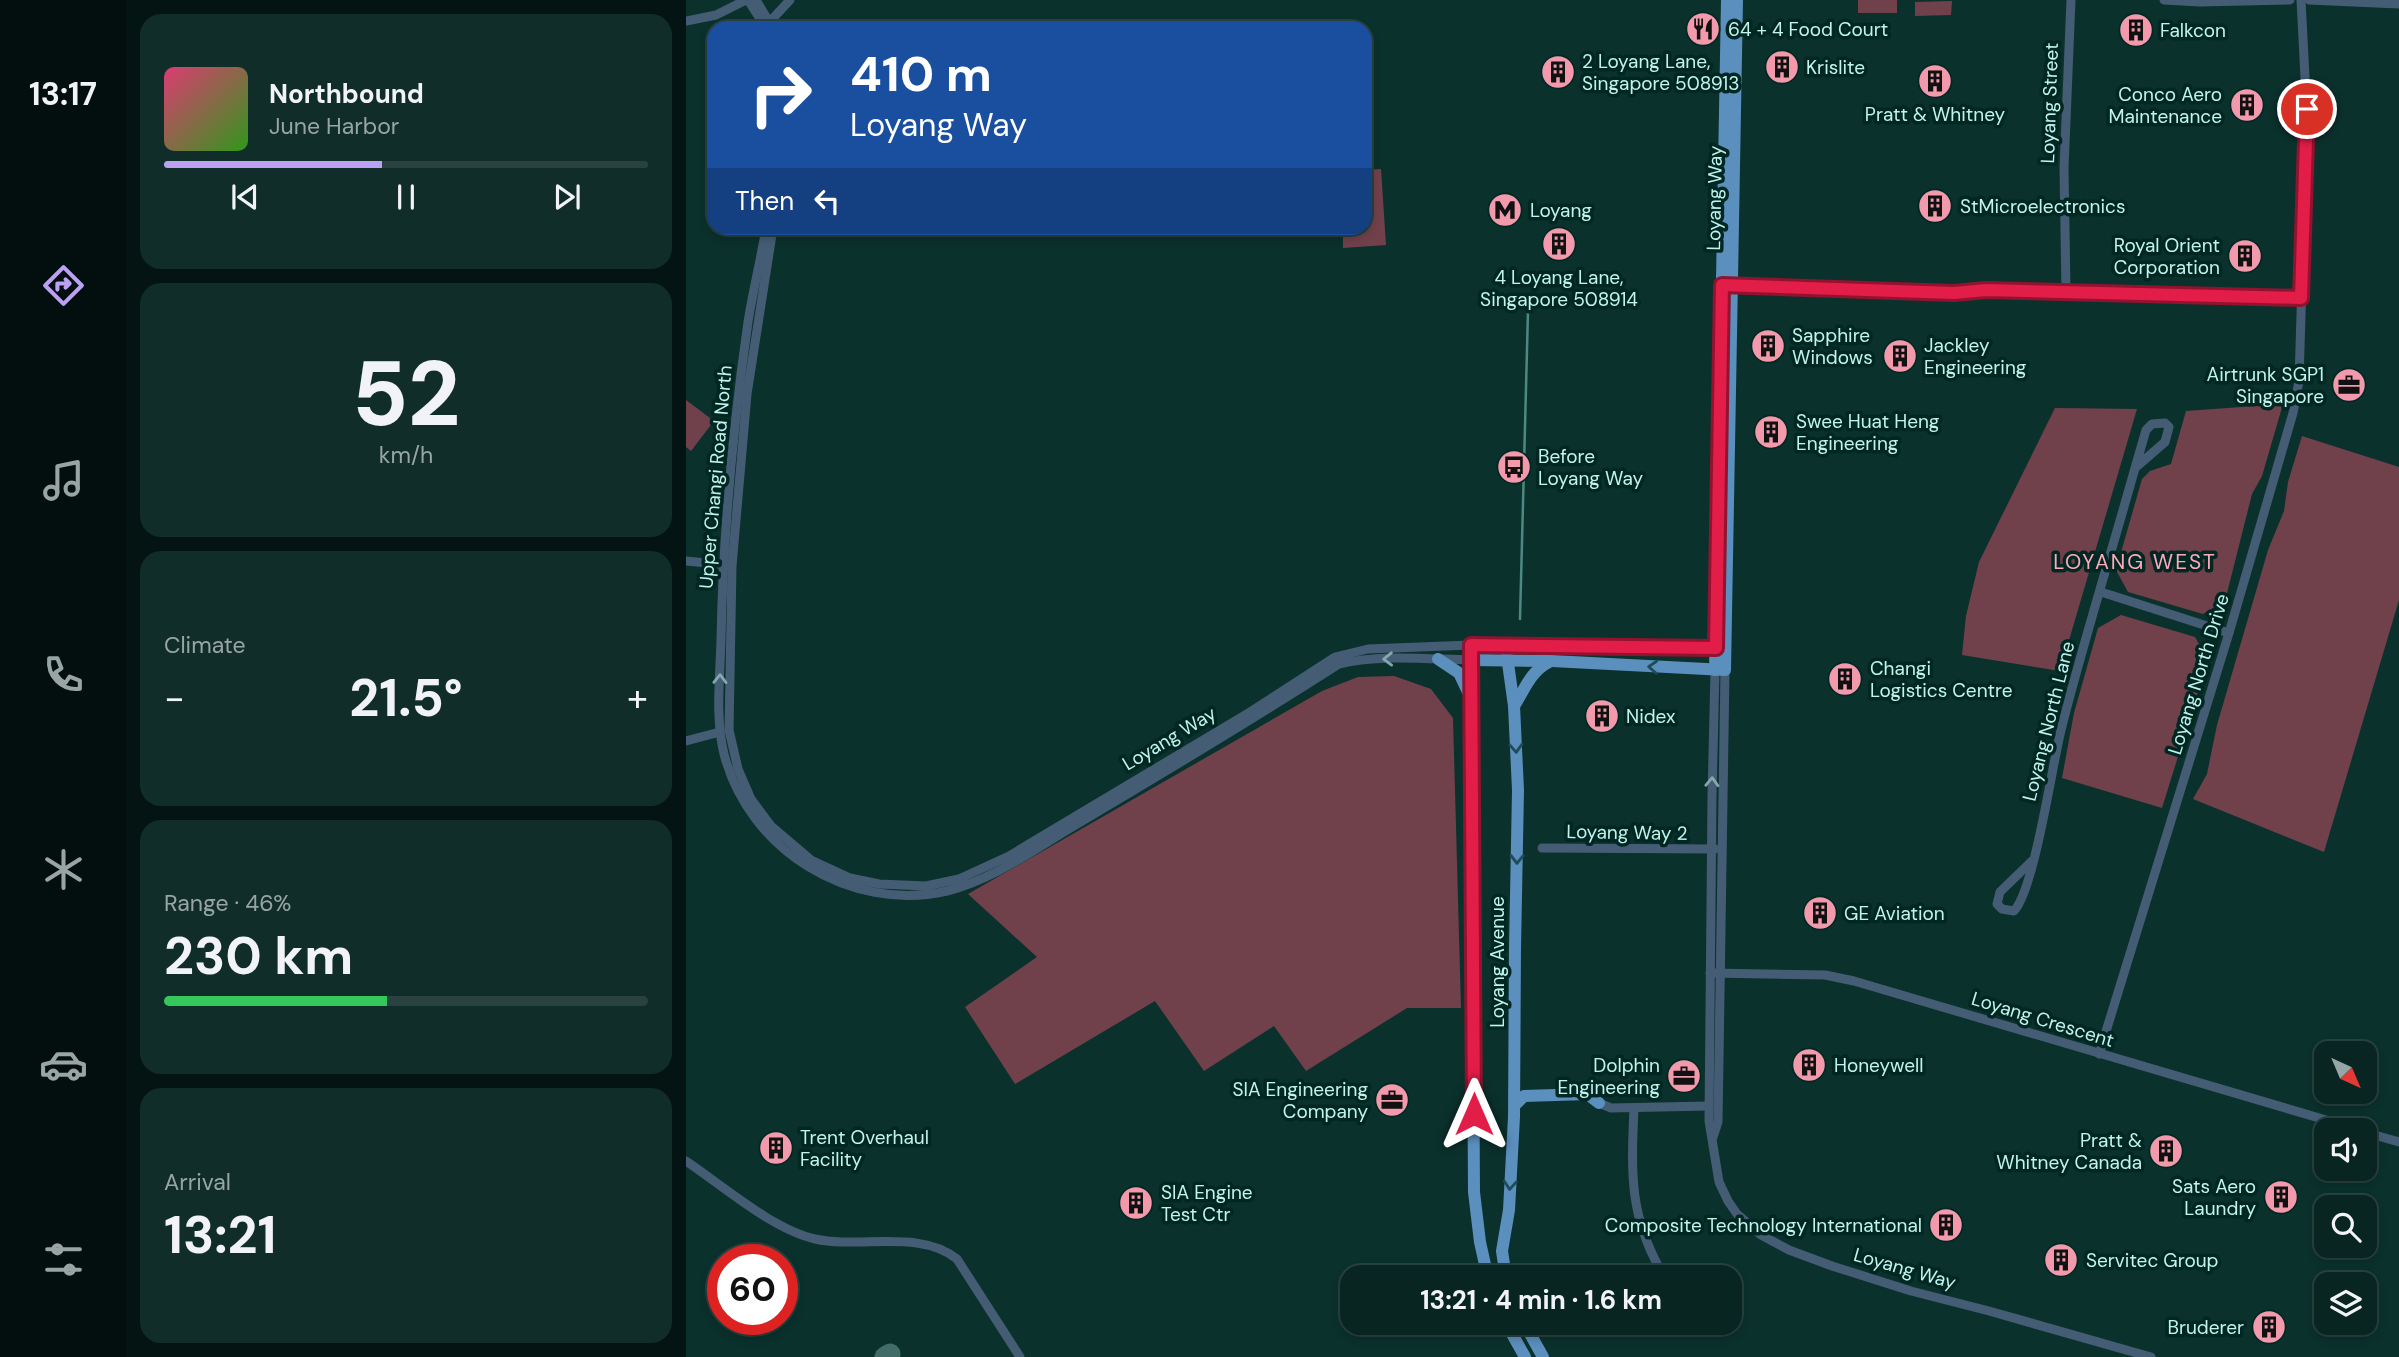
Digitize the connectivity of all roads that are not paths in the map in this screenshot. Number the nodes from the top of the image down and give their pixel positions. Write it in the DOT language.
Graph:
graph roads {
  1 [pos="747,0"];
  2 [pos="756,0"];
  3 [pos="790,0"];
  4 [pos="1727,0"];
  5 [pos="1737,0"];
  6 [pos="2071,0"];
  7 [pos="2164,0"];
  8 [pos="2290,0"];
  9 [pos="2301,0"];
  10 [pos="2309,0"];
  11 [pos="2399,5"];
  12 [pos="764,21"];
  13 [pos="766,21"];
  14 [pos="772,21"];
  15 [pos="686,22"];
  16 [pos="765,235"];
  17 [pos="772,235"];
  18 [pos="1727,285"];
  19 [pos="2066,292"];
  20 [pos="2301,298"];
  21 [pos="2135,468"];
  22 [pos="686,561"];
  23 [pos="727,566"];
  24 [pos="2101,592"];
  25 [pos="2229,634"];
  26 [pos="1471,645"];
  27 [pos="1506,645"];
  28 [pos="1721,648"];
  29 [pos="1438,659"];
  30 [pos="1470,660"];
  31 [pos="1508,661"];
  32 [pos="1552,661"];
  33 [pos="1720,670"];
  34 [pos="1470,699"];
  35 [pos="1514,706"];
  36 [pos="725,731"];
  37 [pos="686,741"];
  38 [pos="722,746"];
  39 [pos="1721,844"];
  40 [pos="1542,848"];
  41 [pos="1712,850"];
  42 [pos="2033,860"];
  43 [pos="1715,973"];
  44 [pos="2099,1054"];
  45 [pos="1717,1097"];
  46 [pos="1600,1103"];
  47 [pos="1515,1105"];
  48 [pos="1709,1106"];
  49 [pos="1634,1108"];
  50 [pos="1717,1117"];
  51 [pos="2318,1118"];
  52 [pos="2377,1135"];
  53 [pos="1713,1138"];
  54 [pos="2399,1142"];
  55 [pos="686,1161"];
  56 [pos="1485,1265"];
  57 [pos="1504,1265"];
  58 [pos="1658,1265"];
  59 [pos="1513,1335"];
  60 [pos="1531,1335"];
  61 [pos="1020,1357"];
  62 [pos="1525,1357"];
  63 [pos="1543,1357"];
  64 [pos="2151,1357"];
  1 -- 12 [label="street"];
  1 -- 15 [label="street"];
  2 -- 13 [label="street"];
  3 -- 14 [label="street"];
  4 -- 18 [label="main road, Loyang Way"];
  5 -- 18 [label="main road, Loyang Way"];
  6 -- 19 [label="street, Loyang Street"];
  7 -- 8 [label="street"];
  9 -- 20 [label="street, Loyang North Drive"];
  10 -- 11 [label="street"];
  16 -- 23 [label="street, Upper Changi Road North"];
  17 -- 23 [label="street, Upper Changi Road North"];
  18 -- 19 [label="street"];
  18 -- 28 [label="main road, Loyang Way"];
  19 -- 20 [label="street"];
  20 -- 25 [label="street, Loyang North Drive"];
  21 -- 21 [label="street, Loyang North Lane"];
  21 -- 24 [label="street, Loyang North Lane"];
  22 -- 23 [label="street"];
  23 -- 36 [label="street, Upper Changi Road North"];
  24 -- 25 [label="street"];
  24 -- 42 [label="street, Loyang North Lane"];
  25 -- 44 [label="street, Loyang North Drive"];
  26 -- 27 [label="main road, Loyang Way"];
  26 -- 30 [label="main road, Loyang Avenue"];
  26 -- 36 [label="street, Loyang Way"];
  27 -- 28 [label="main road, Loyang Way"];
  27 -- 31 [label="main road, Loyang Avenue"];
  28 -- 33 [label="main road, Loyang Way"];
  29 -- 30 [label="street, Loyang Way"];
  29 -- 34 [label="main road"];
  29 -- 38 [label="street, Loyang Way, one-way"];
  30 -- 31 [label="main road, Loyang Way"];
  30 -- 34 [label="main road, Loyang Avenue"];
  31 -- 32 [label="main road, Loyang Way"];
  31 -- 35 [label="main road, Loyang Avenue"];
  33 -- 32 [label="main road, Loyang Way, one-way"];
  32 -- 35 [label="main road"];
  33 -- 39 [label="street, Loyang Way"];
  41 -- 33 [label="street, Loyang Way, one-way"];
  34 -- 56 [label="main road, Loyang Avenue"];
  35 -- 47 [label="main road, Loyang Avenue, one-way"];
  36 -- 37 [label="street"];
  36 -- 38 [label="street, Upper Changi Road North"];
  39 -- 41 [label="street"];
  39 -- 43 [label="street, Loyang Way"];
  40 -- 41 [label="street, Loyang Way 2"];
  41 -- 43 [label="street, Loyang Way"];
  42 -- 42 [label="street, Loyang North Lane"];
  43 -- 44 [label="street, Loyang Crescent"];
  43 -- 45 [label="street, Loyang Way"];
  43 -- 48 [label="street, Loyang Way"];
  44 -- 51 [label="street, Loyang Crescent"];
  45 -- 48 [label="street"];
  45 -- 50 [label="street, Loyang Way"];
  46 -- 47 [label="main road"];
  46 -- 49 [label="street"];
  47 -- 57 [label="main road, Loyang Avenue, one-way"];
  48 -- 49 [label="street"];
  48 -- 50 [label="street"];
  48 -- 53 [label="street, Loyang Way"];
  49 -- 58 [label="street"];
  50 -- 53 [label="street, Loyang Way"];
  52 -- 54 [label="street, Loyang Crescent"];
  53 -- 64 [label="street, Loyang Way"];
  55 -- 61 [label="street"];
  59 -- 62 [label="main road"];
  60 -- 63 [label="main road"];
}
